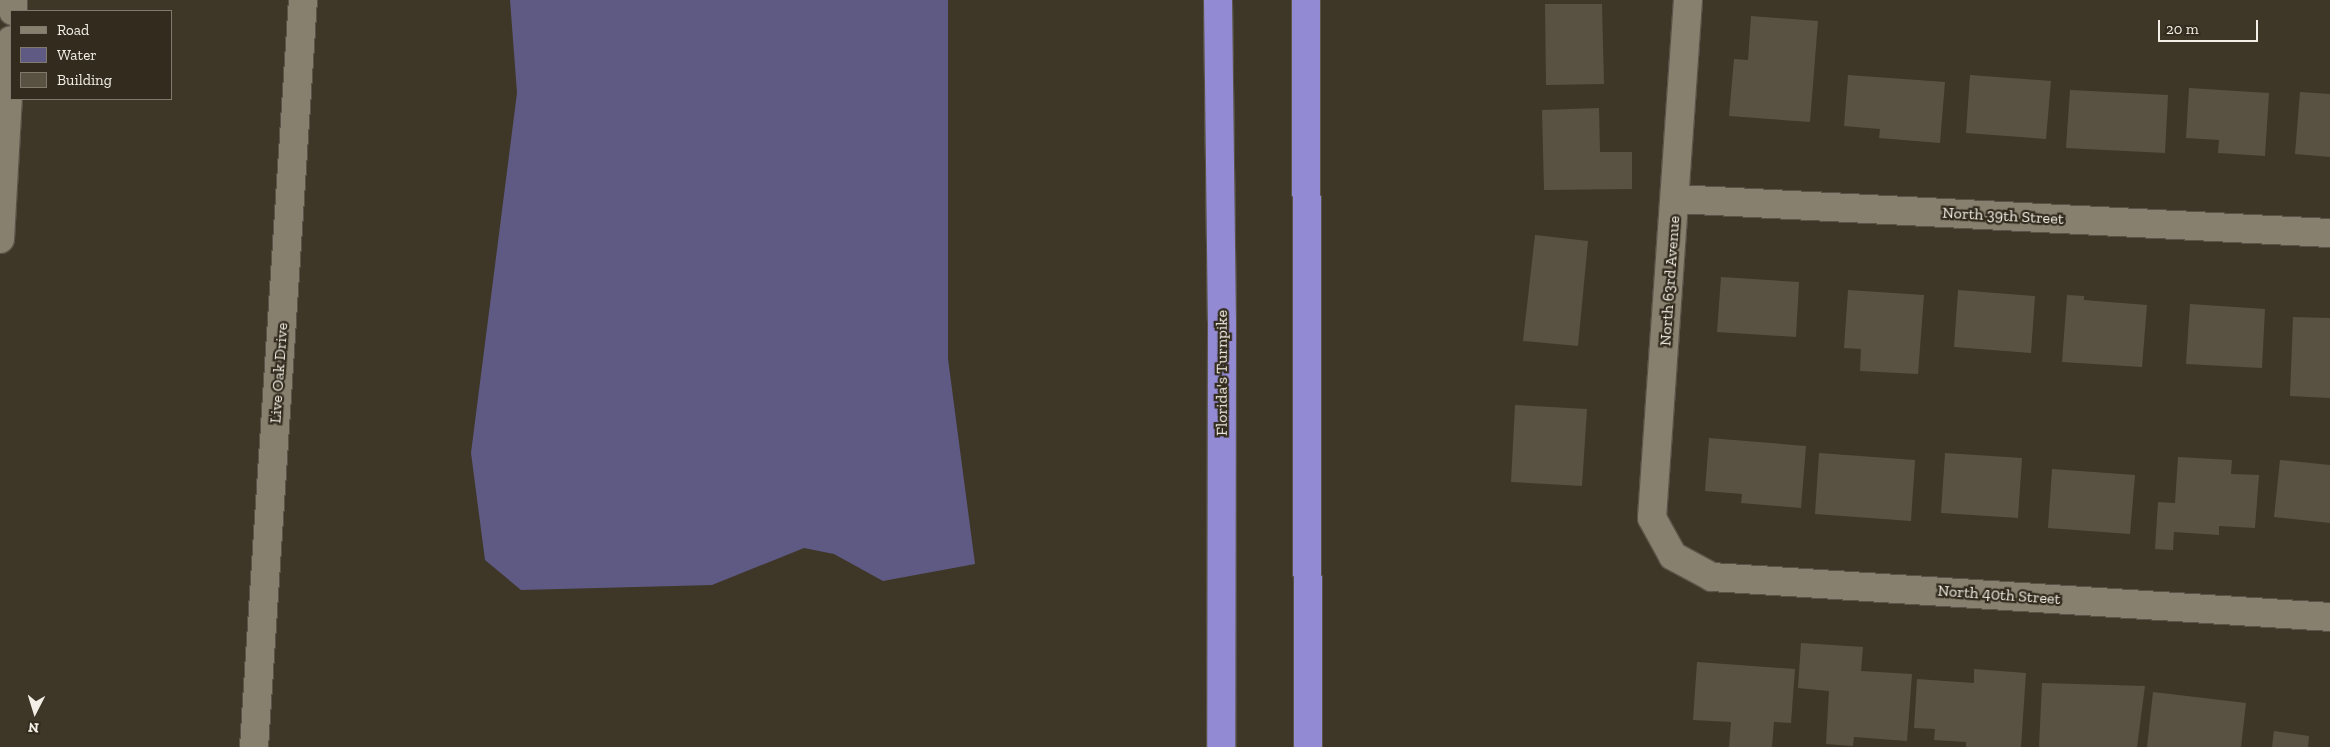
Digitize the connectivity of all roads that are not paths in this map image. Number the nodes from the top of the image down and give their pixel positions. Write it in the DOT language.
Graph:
graph roads {
  1 [pos="303,0"];
  2 [pos="1218,0"];
  3 [pos="1306,0"];
  4 [pos="1688,0"];
  5 [pos="10,58"];
  6 [pos="1676,199"];
  7 [pos="2330,233"];
  8 [pos="0,239"];
  9 [pos="1672,556"];
  10 [pos="2330,616"];
  11 [pos="254,747"];
  12 [pos="1221,747"];
  13 [pos="1308,747"];
  1 -- 11 [label="street, Live Oak Drive"];
  2 -- 12 [label="highway, Florida's Turnpike"];
  3 -- 13 [label="highway"];
  4 -- 6 [label="street, North 63rd Avenue"];
  5 -- 8 [label="street"];
  6 -- 7 [label="street, North 39th Street"];
  6 -- 9 [label="street, North 63rd Avenue"];
  9 -- 10 [label="street, North 40th Street"];
}
